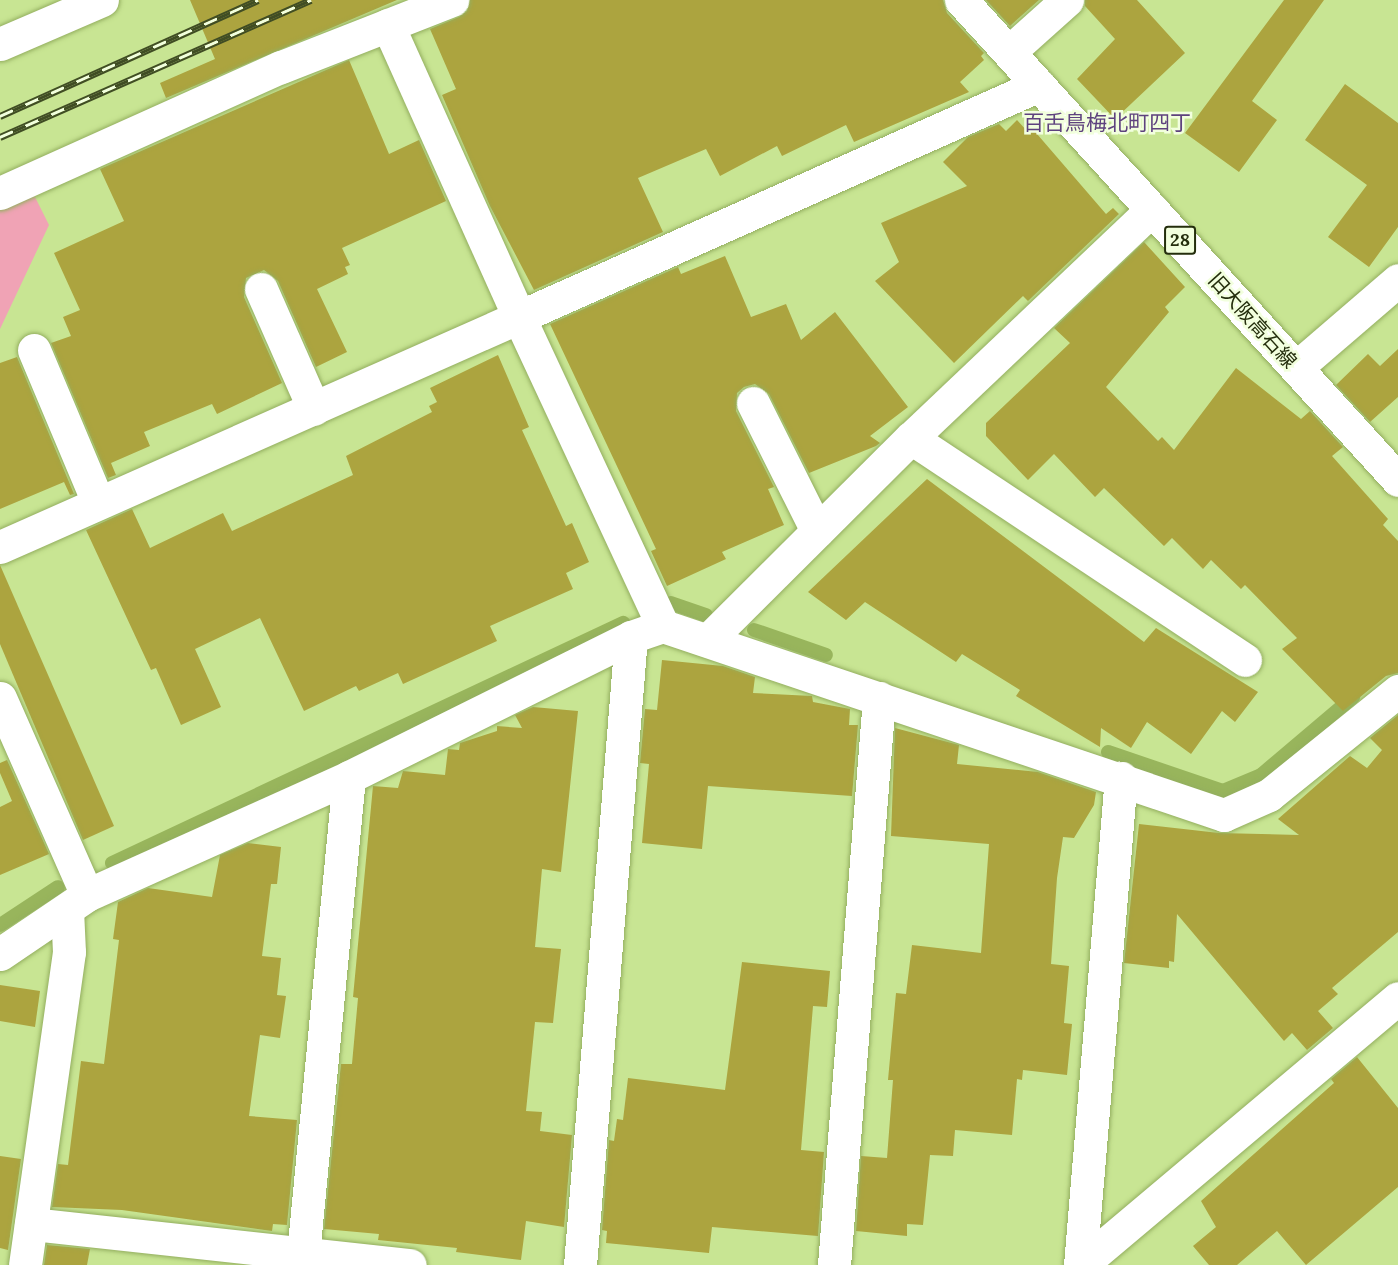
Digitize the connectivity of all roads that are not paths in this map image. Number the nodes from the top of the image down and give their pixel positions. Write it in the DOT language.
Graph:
graph roads {
  1 [pos="102,0"];
  2 [pos="452,0"];
  3 [pos="961,0"];
  4 [pos="1067,0"];
  5 [pos="388,25"];
  6 [pos="0,44"];
  7 [pos="1009,52"];
  8 [pos="1039,85"];
  9 [pos="0,193"];
  10 [pos="1152,209"];
  11 [pos="1398,280"];
  12 [pos="261,289"];
  13 [pos="519,316"];
  14 [pos="34,350"];
  15 [pos="1297,368"];
  16 [pos="753,403"];
  17 [pos="314,409"];
  18 [pos="911,438"];
  19 [pos="1398,480"];
  20 [pos="98,502"];
  21 [pos="817,531"];
  22 [pos="0,547"];
  23 [pos="663,626"];
  24 [pos="631,637"];
  25 [pos="708,640"];
  26 [pos="1245,660"];
  27 [pos="1398,691"];
  28 [pos="0,698"];
  29 [pos="879,698"];
  30 [pos="349,777"];
  31 [pos="1121,778"];
  32 [pos="77,902"];
  33 [pos="0,954"];
  34 [pos="1398,998"];
  35 [pos="31,1224"];
  36 [pos="302,1259"];
  37 [pos="25,1265"];
  38 [pos="410,1265"];
  39 [pos="580,1265"];
  40 [pos="834,1265"];
  41 [pos="1080,1265"];
  1 -- 6 [label="street"];
  2 -- 5 [label="street"];
  3 -- 7 [label="street, 旧大阪高石線 / 28"];
  4 -- 7 [label="street"];
  5 -- 9 [label="street"];
  5 -- 13 [label="street"];
  7 -- 8 [label="street, 旧大阪高石線 / 28"];
  8 -- 10 [label="street, 旧大阪高石線 / 28"];
  8 -- 13 [label="street"];
  10 -- 15 [label="street, 旧大阪高石線 / 28"];
  10 -- 18 [label="street"];
  11 -- 15 [label="street"];
  12 -- 17 [label="street"];
  13 -- 17 [label="street"];
  13 -- 23 [label="street"];
  14 -- 20 [label="street"];
  15 -- 19 [label="street, 旧大阪高石線 / 28"];
  16 -- 21 [label="street"];
  17 -- 20 [label="street"];
  18 -- 21 [label="street"];
  18 -- 26 [label="street"];
  20 -- 22 [label="street"];
  21 -- 25 [label="street"];
  23 -- 24 [label="street"];
  23 -- 25 [label="street"];
  24 -- 30 [label="street"];
  24 -- 39 [label="street"];
  25 -- 29 [label="street"];
  27 -- 31 [label="street"];
  28 -- 32 [label="street"];
  29 -- 31 [label="street"];
  29 -- 40 [label="street"];
  30 -- 32 [label="street"];
  30 -- 36 [label="street"];
  31 -- 41 [label="street"];
  32 -- 33 [label="street"];
  32 -- 35 [label="street"];
  34 -- 41 [label="street"];
  35 -- 36 [label="street"];
  35 -- 37 [label="street"];
  36 -- 38 [label="street"];
}
